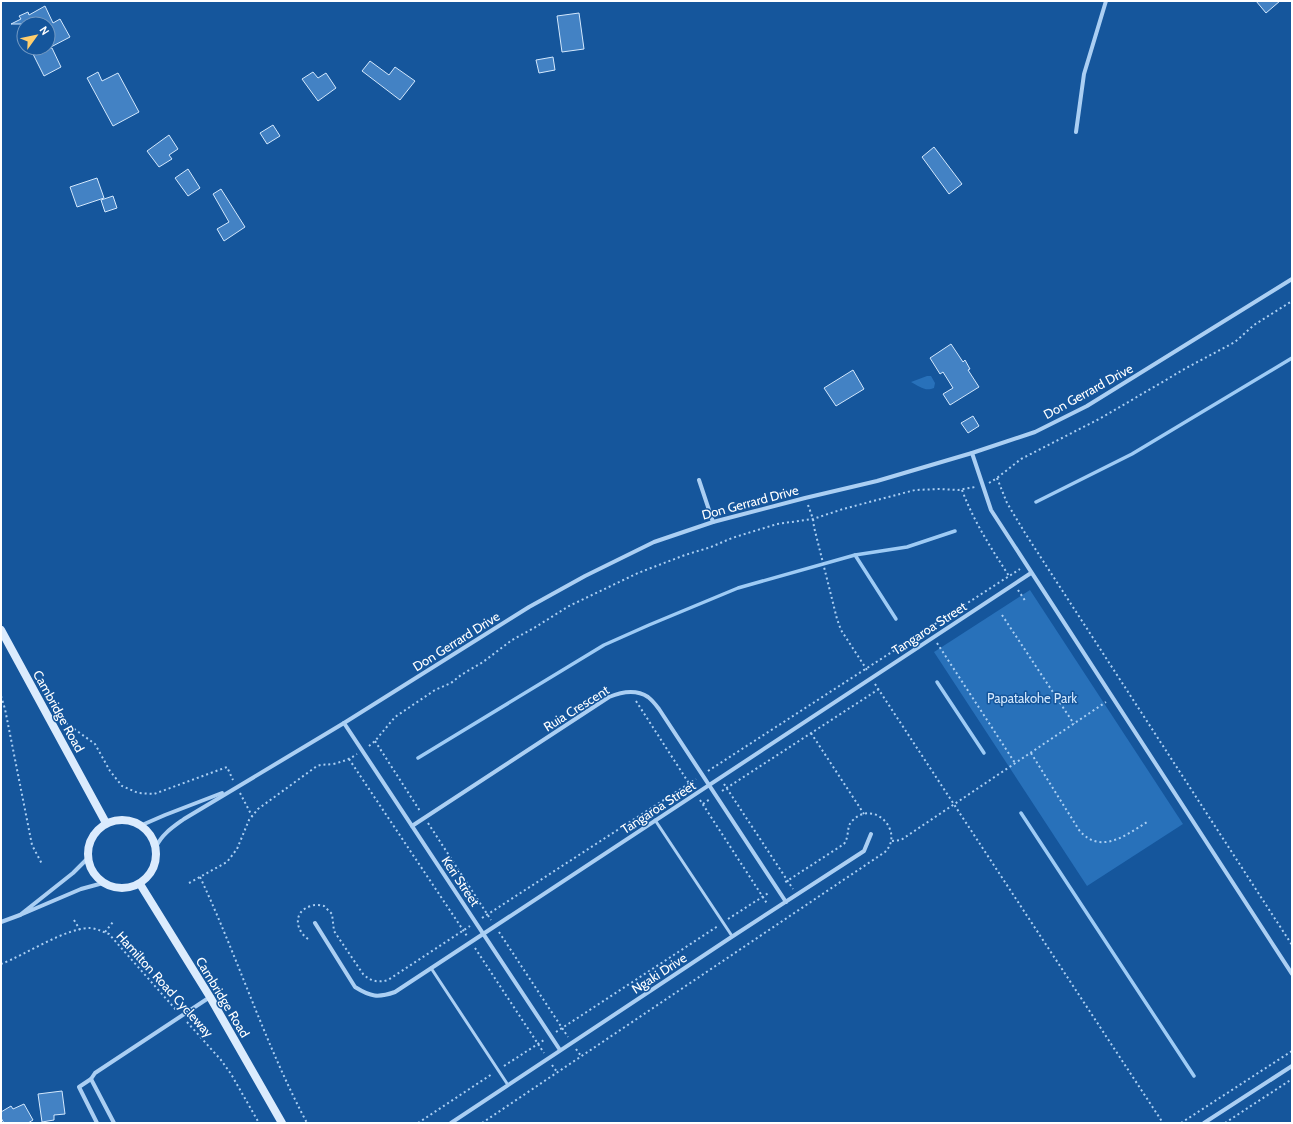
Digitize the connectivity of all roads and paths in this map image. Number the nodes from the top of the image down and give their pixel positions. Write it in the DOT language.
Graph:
graph roads {
  1 [pos="1106,1"];
  2 [pos="1076,132"];
  3 [pos="1292,279"];
  4 [pos="1292,301"];
  5 [pos="972,453"];
  6 [pos="997,478"];
  7 [pos="699,480"];
  8 [pos="983,485"];
  9 [pos="962,490"];
  10 [pos="805,498"];
  11 [pos="813,520"];
  12 [pos="713,522"];
  13 [pos="1026,565"];
  14 [pos="1031,573"];
  15 [pos="1009,576"];
  16 [pos="1014,584"];
  17 [pos="1026,602"];
  18 [pos="1002,615"];
  19 [pos="1,630"];
  20 [pos="933,637"];
  21 [pos="866,669"];
  22 [pos="871,678"];
  23 [pos="879,689"];
  24 [pos="631,692"];
  25 [pos="1,696"];
  26 [pos="1112,698"];
  27 [pos="60,718"];
  28 [pos="344,723"];
  29 [pos="1074,724"];
  30 [pos="811,733"];
  31 [pos="374,741"];
  32 [pos="363,751"];
  33 [pos="1031,753"];
  34 [pos="349,759"];
  35 [pos="1015,763"];
  36 [pos="227,768"];
  37 [pos="714,768"];
  38 [pos="702,775"];
  39 [pos="720,778"];
  40 [pos="690,783"];
  41 [pos="709,785"];
  42 [pos="727,788"];
  43 [pos="232,790"];
  44 [pos="696,794"];
  45 [pos="716,796"];
  46 [pos="703,804"];
  47 [pos="954,804"];
  48 [pos="864,814"];
  49 [pos="424,818"];
  50 [pos="655,820"];
  51 [pos="1147,822"];
  52 [pos="106,823"];
  53 [pos="142,826"];
  54 [pos="412,826"];
  55 [pos="871,834"];
  56 [pos="892,841"];
  57 [pos="156,847"];
  58 [pos="88,858"];
  59 [pos="42,864"];
  60 [pos="200,877"];
  61 [pos="103,883"];
  62 [pos="189,883"];
  63 [pos="140,884"];
  64 [pos="797,894"];
  65 [pos="786,902"];
  66 [pos="805,906"];
  67 [pos="772,911"];
  68 [pos="488,914"];
  69 [pos="20,915"];
  70 [pos="74,920"];
  71 [pos="1,922"];
  72 [pos="113,922"];
  73 [pos="476,922"];
  74 [pos="315,923"];
  75 [pos="780,923"];
  76 [pos="495,926"];
  77 [pos="80,930"];
  78 [pos="463,931"];
  79 [pos="105,932"];
  80 [pos="484,934"];
  81 [pos="732,936"];
  82 [pos="308,939"];
  83 [pos="471,942"];
  84 [pos="1292,945"];
  85 [pos="1,964"];
  86 [pos="431,968"];
  87 [pos="1292,974"];
  88 [pos="210,997"];
  89 [pos="181,1016"];
  90 [pos="571,1042"];
  91 [pos="560,1050"];
  92 [pos="1292,1050"];
  93 [pos="581,1056"];
  94 [pos="548,1058"];
  95 [pos="1292,1066"];
  96 [pos="557,1072"];
  97 [pos="91,1079"];
  98 [pos="1292,1079"];
  99 [pos="508,1085"];
  100 [pos="1192,1116"];
  101 [pos="1195,1119"];
  102 [pos="97,1123"];
  103 [pos="114,1123"];
  104 [pos="259,1123"];
  105 [pos="282,1123"];
  106 [pos="307,1123"];
  107 [pos="450,1123"];
  108 [pos="1163,1123"];
  109 [pos="1181,1123"];
  110 [pos="1204,1123"];
  111 [pos="1225,1123"];
  1 -- 2 [label="street"];
  3 -- 5 [label="street, Don Gerrard Drive"];
  4 -- 6 [label="path"];
  5 -- 8 [label="street"];
  5 -- 10 [label="street, Don Gerrard Drive"];
  6 -- 8 [label="path"];
  6 -- 84 [label="path"];
  7 -- 12 [label="street"];
  8 -- 9 [label="path"];
  8 -- 13 [label="street"];
  9 -- 11 [label="path"];
  9 -- 15 [label="path"];
  10 -- 11 [label="path"];
  10 -- 12 [label="street, Don Gerrard Drive"];
  11 -- 21 [label="path"];
  11 -- 31 [label="path"];
  12 -- 28 [label="street, Don Gerrard Drive"];
  13 -- 14 [label="street"];
  13 -- 15 [label="path"];
  14 -- 16 [label="street, Tangaroa Street"];
  14 -- 26 [label="street"];
  15 -- 16 [label="path"];
  15 -- 21 [label="path"];
  16 -- 17 [label="path"];
  16 -- 20 [label="street, Tangaroa Street"];
  18 -- 29 [label="path"];
  19 -- 52 [label="main road, Cambridge Road"];
  20 -- 22 [label="street, Tangaroa Street"];
  20 -- 35 [label="path"];
  21 -- 22 [label="path"];
  21 -- 37 [label="path"];
  22 -- 23 [label="path"];
  22 -- 39 [label="street, Tangaroa Street"];
  23 -- 30 [label="path"];
  23 -- 47 [label="path"];
  24 -- 38 [label="street, Ruia Crescent"];
  24 -- 40 [label="path"];
  24 -- 49 [label="street, Ruia Crescent"];
  25 -- 59 [label="path"];
  26 -- 29 [label="path"];
  26 -- 87 [label="street"];
  27 -- 36 [label="path"];
  28 -- 32 [label="street, Keri Street"];
  28 -- 43 [label="street, Don Gerrard Drive"];
  29 -- 33 [label="path"];
  30 -- 42 [label="path"];
  30 -- 48 [label="path"];
  31 -- 32 [label="path"];
  31 -- 49 [label="path"];
  32 -- 34 [label="path"];
  32 -- 54 [label="street, Keri Street"];
  33 -- 35 [label="path"];
  33 -- 51 [label="path"];
  34 -- 60 [label="path"];
  34 -- 78 [label="path"];
  35 -- 47 [label="path"];
  37 -- 38 [label="path"];
  37 -- 39 [label="path"];
  38 -- 40 [label="path"];
  38 -- 41 [label="street, Ruia Crescent"];
  39 -- 41 [label="street, Tangaroa Street"];
  39 -- 42 [label="path"];
  40 -- 44 [label="path"];
  40 -- 68 [label="path"];
  41 -- 44 [label="street, Tangaroa Street"];
  41 -- 45 [label="street, Ruia Crescent"];
  42 -- 45 [label="path"];
  42 -- 64 [label="path"];
  43 -- 53 [label="street, Don Gerrard Drive"];
  43 -- 57 [label="street, Don Gerrard Drive"];
  44 -- 46 [label="path"];
  44 -- 50 [label="street, Tangaroa Street"];
  45 -- 46 [label="path"];
  45 -- 65 [label="street, Ruia Crescent"];
  46 -- 67 [label="path"];
  47 -- 56 [label="path"];
  47 -- 108 [label="path"];
  49 -- 54 [label="street, Ruia Crescent"];
  49 -- 68 [label="path"];
  50 -- 76 [label="street, Tangaroa Street"];
  50 -- 81 [label="lane"];
  52 -- 53 [label="main road"];
  52 -- 58 [label="main road"];
  53 -- 57 [label="main road"];
  54 -- 73 [label="street, Keri Street"];
  55 -- 64 [label="street, Ngaki Drive"];
  57 -- 63 [label="main road"];
  58 -- 61 [label="main road"];
  58 -- 69 [label="street"];
  60 -- 62 [label="path"];
  60 -- 106 [label="path"];
  61 -- 63 [label="main road"];
  61 -- 69 [label="street"];
  63 -- 88 [label="main road, Cambridge Road"];
  64 -- 65 [label="street, Ngaki Drive"];
  64 -- 66 [label="path"];
  65 -- 67 [label="street, Ngaki Drive"];
  67 -- 75 [label="path"];
  67 -- 81 [label="street, Ngaki Drive"];
  68 -- 73 [label="path"];
  68 -- 76 [label="path"];
  69 -- 71 [label="street"];
  70 -- 77 [label="path"];
  72 -- 79 [label="path"];
  73 -- 78 [label="path"];
  73 -- 80 [label="street, Keri Street"];
  74 -- 86 [label="street, Tangaroa Street"];
  76 -- 80 [label="street, Tangaroa Street"];
  76 -- 90 [label="path"];
  77 -- 79 [label="path, Hamilton Road Cycleway"];
  77 -- 85 [label="path, Hamilton Road Cycleway"];
  78 -- 82 [label="path"];
  78 -- 83 [label="path"];
  79 -- 89 [label="path, Hamilton Road Cycleway"];
  80 -- 83 [label="street, Tangaroa Street"];
  80 -- 91 [label="street, Keri Street"];
  81 -- 90 [label="street, Ngaki Drive"];
  83 -- 86 [label="street, Tangaroa Street"];
  83 -- 94 [label="path"];
  86 -- 99 [label="lane"];
  88 -- 89 [label="street"];
  88 -- 105 [label="main road, Cambridge Road"];
  89 -- 97 [label="street"];
  89 -- 104 [label="path, Hamilton Road Cycleway"];
  90 -- 91 [label="street, Ngaki Drive"];
  90 -- 93 [label="path"];
  91 -- 94 [label="street, Ngaki Drive"];
  92 -- 100 [label="path"];
  94 -- 96 [label="path"];
  94 -- 99 [label="street, Ngaki Drive"];
  95 -- 110 [label="street"];
  97 -- 102 [label="street"];
  97 -- 103 [label="street"];
  98 -- 111 [label="path"];
  99 -- 107 [label="street, Ngaki Drive"];
  100 -- 101 [label="path"];
  100 -- 109 [label="path"];
}
